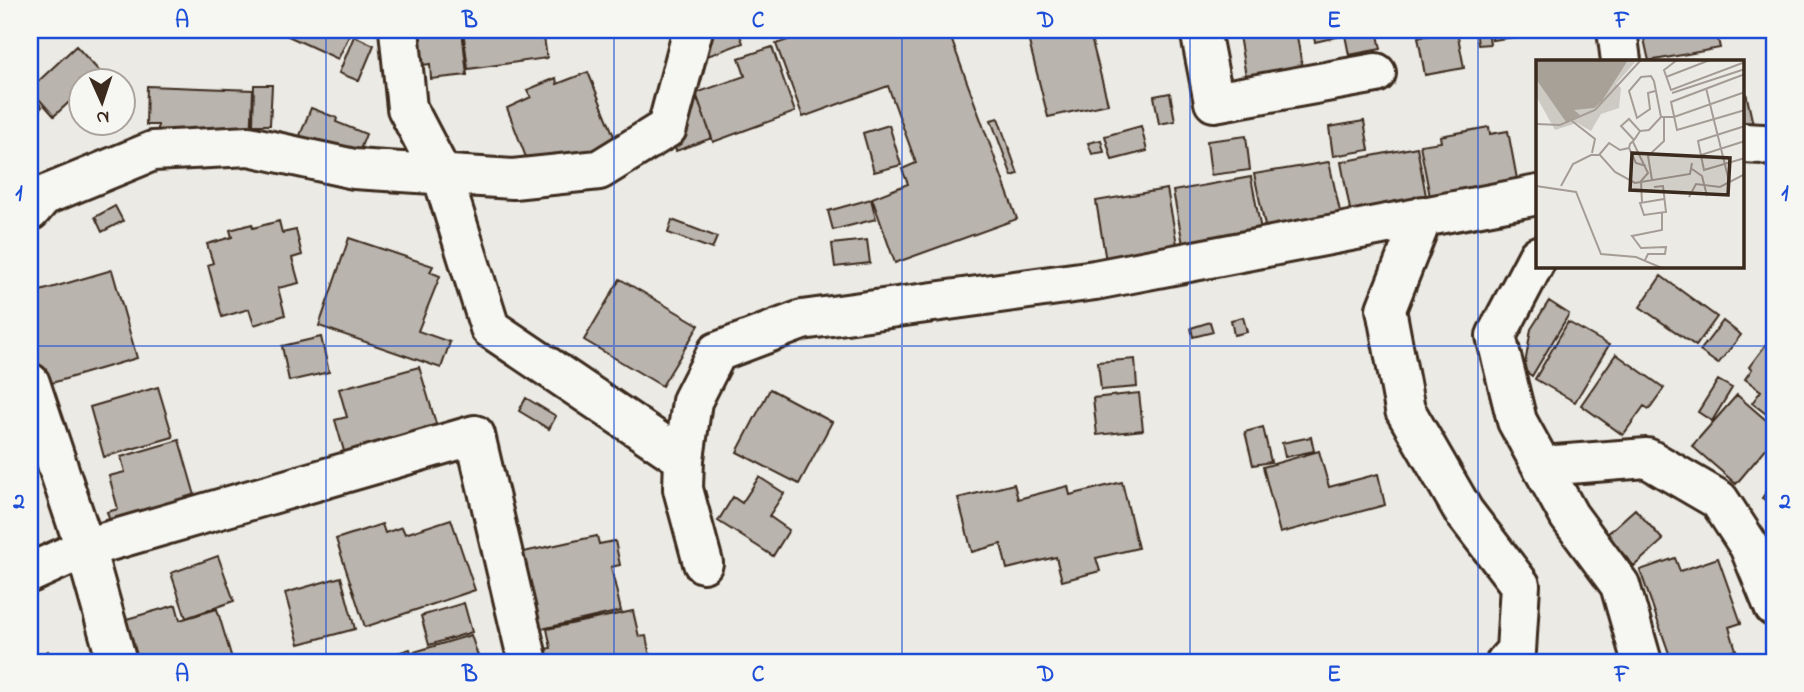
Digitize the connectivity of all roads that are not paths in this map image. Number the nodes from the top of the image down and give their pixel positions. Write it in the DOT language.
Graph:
graph roads {
  1 [pos="400,30"];
  2 [pos="693,30"];
  3 [pos="1200,30"];
  4 [pos="1616,30"];
  5 [pos="1621,60"];
  6 [pos="1376,74"];
  7 [pos="1744,143"];
  8 [pos="1774,147"];
  9 [pos="442,174"];
  10 [pos="1536,195"];
  11 [pos="30,211"];
  12 [pos="1423,216"];
  13 [pos="1536,260"];
  14 [pos="30,383"];
  15 [pos="684,459"];
  16 [pos="1542,466"];
  17 [pos="85,548"];
  18 [pos="703,564"];
  19 [pos="30,573"];
  20 [pos="1774,607"];
  21 [pos="117,662"];
  22 [pos="528,662"];
  23 [pos="1506,662"];
  24 [pos="1642,662"];
  1 -- 9 [label="street"];
  2 -- 9 [label="street"];
  3 -- 6 [label="street"];
  4 -- 5 [label="street"];
  7 -- 8 [label="street"];
  9 -- 11 [label="street"];
  9 -- 15 [label="street"];
  10 -- 12 [label="street"];
  12 -- 15 [label="street"];
  12 -- 23 [label="street"];
  13 -- 16 [label="street"];
  14 -- 17 [label="street"];
  15 -- 18 [label="street"];
  16 -- 20 [label="street"];
  16 -- 24 [label="street"];
  17 -- 19 [label="street"];
  17 -- 21 [label="street"];
  17 -- 22 [label="street"];
}
